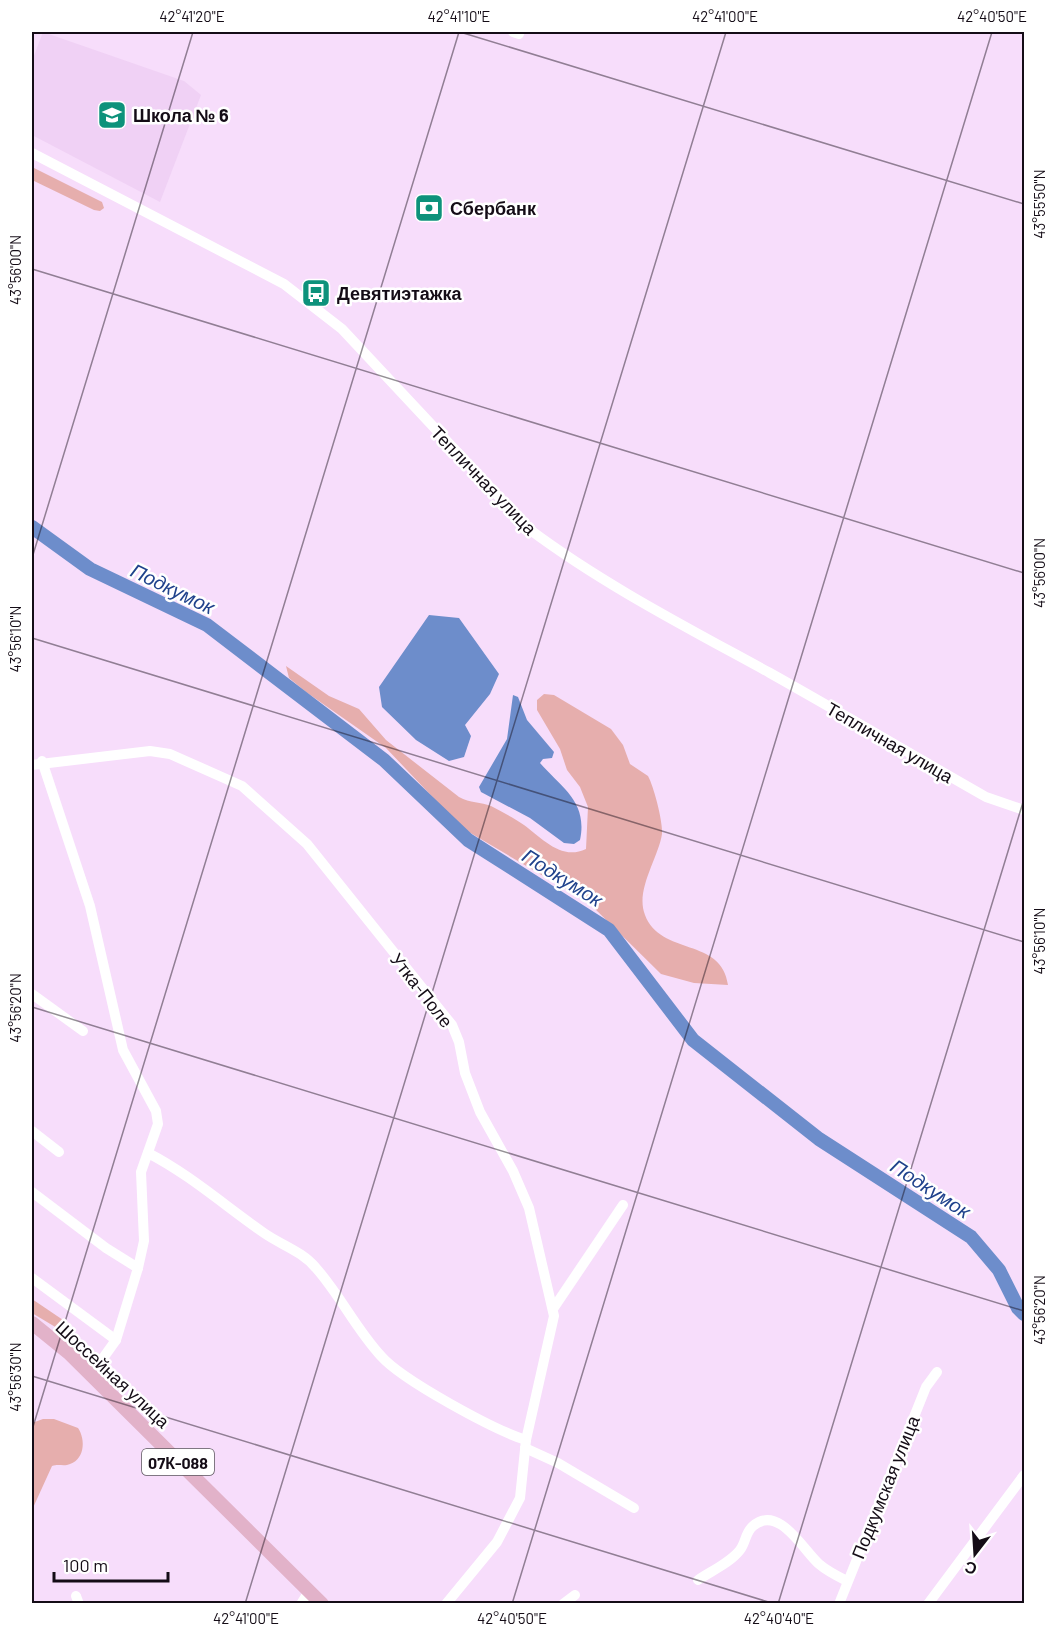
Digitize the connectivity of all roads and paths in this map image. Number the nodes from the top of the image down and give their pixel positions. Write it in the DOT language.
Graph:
graph roads {
  1 [pos="32,153"];
  2 [pos="37,763"];
  3 [pos="1024,810"];
  4 [pos="32,994"];
  5 [pos="83,1031"];
  6 [pos="32,1131"];
  7 [pos="59,1152"];
  8 [pos="148,1153"];
  9 [pos="32,1192"];
  10 [pos="623,1206"];
  11 [pos="138,1268"];
  12 [pos="32,1278"];
  13 [pos="553,1309"];
  14 [pos="32,1323"];
  15 [pos="116,1340"];
  16 [pos="937,1372"];
  17 [pos="91,1375"];
  18 [pos="525,1444"];
  19 [pos="1024,1475"];
  20 [pos="634,1509"];
  21 [pos="698,1580"];
  22 [pos="847,1581"];
  23 [pos="309,1591"];
  24 [pos="575,1595"];
  25 [pos="301,1604"];
  26 [pos="322,1604"];
  27 [pos="446,1604"];
  28 [pos="563,1604"];
  29 [pos="839,1604"];
  30 [pos="928,1604"];
  1 -- 3 [label="street, Тепличная улица"];
  2 -- 8 [label="street"];
  2 -- 13 [label="street, Утка-Поле"];
  4 -- 5 [label="street"];
  6 -- 7 [label="street"];
  8 -- 11 [label="street"];
  8 -- 18 [label="street"];
  9 -- 11 [label="street"];
  10 -- 13 [label="street"];
  11 -- 15 [label="street"];
  12 -- 15 [label="street, Шоссейная улица"];
  13 -- 18 [label="street, Утка-Поле"];
  14 -- 17 [label="main road, Шоссейная улица / 07К-088"];
  15 -- 17 [label="street"];
  16 -- 22 [label="street, Подкумская улица"];
  17 -- 23 [label="main road, Шоссейная улица / 07К-088"];
  18 -- 20 [label="street"];
  18 -- 27 [label="street, Утка-Поле"];
  19 -- 30 [label="street"];
  21 -- 22 [label="street"];
  22 -- 29 [label="street, Подкумская улица"];
  23 -- 25 [label="street"];
  23 -- 26 [label="main road, Шоссейная улица / 07К-088"];
  24 -- 28 [label="street"];
}
